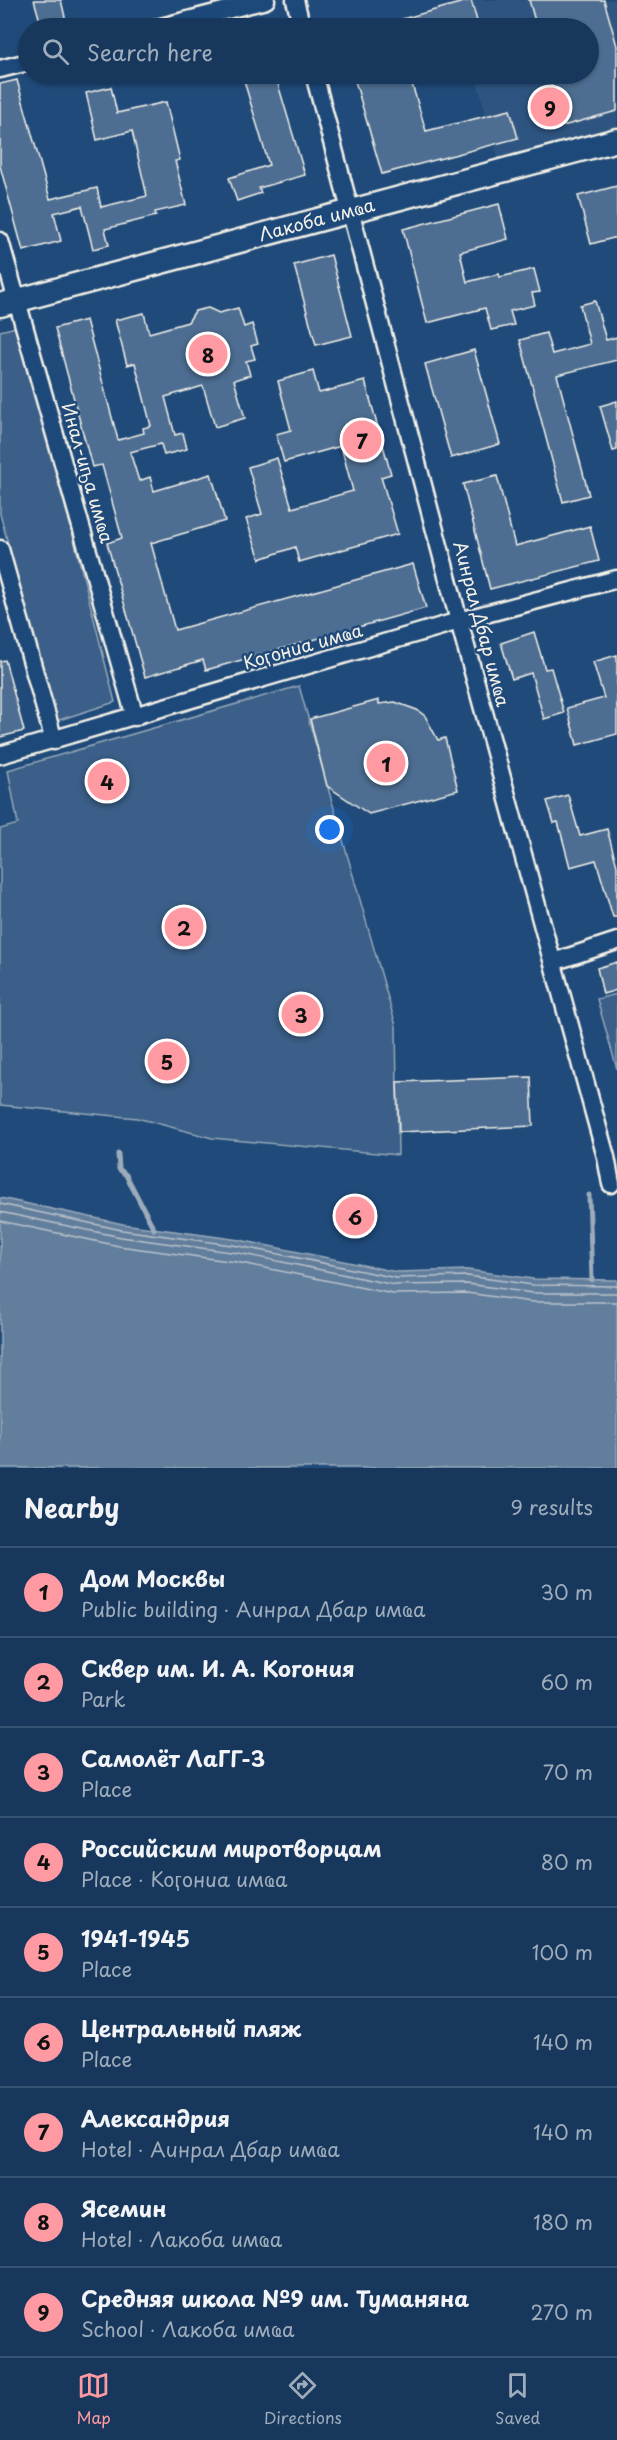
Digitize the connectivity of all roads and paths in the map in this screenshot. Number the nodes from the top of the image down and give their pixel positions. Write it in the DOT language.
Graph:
graph roads {
  1 [pos="266,0"];
  2 [pos="295,0"];
  3 [pos="196,18"];
  4 [pos="300,18"];
  5 [pos="18,64"];
  6 [pos="0,69"];
  7 [pos="317,84"];
  8 [pos="617,140"];
  9 [pos="351,212"];
  10 [pos="0,241"];
  11 [pos="8,303"];
  12 [pos="0,549"];
  13 [pos="617,579"];
  14 [pos="459,621"];
  15 [pos="135,717"];
  16 [pos="54,741"];
  17 [pos="0,755"];
  18 [pos="617,941"];
  19 [pos="553,962"];
  20 [pos="611,1184"];
  1 -- 3 [label="street"];
  2 -- 4 [label="street"];
  5 -- 6 [label="street"];
  7 -- 9 [label="street, Аинрал Дбар имҩа"];
  8 -- 9 [label="main road, Лакоба имҩа"];
  9 -- 11 [label="main road, Лакоба имҩа"];
  9 -- 14 [label="street, Аинрал Дбар имҩа"];
  10 -- 11 [label="street, Инал-иҧа имҩа"];
  11 -- 15 [label="street, Инал-иҧа имҩа"];
  12 -- 16 [label="street"];
  13 -- 14 [label="street, Коӷониа имҩа"];
  14 -- 15 [label="street, Коӷониа имҩа"];
  14 -- 19 [label="street, Аинрал Дбар имҩа"];
  15 -- 16 [label="street, Коӷониа имҩа"];
  16 -- 17 [label="street, Коӷониа имҩа"];
  18 -- 19 [label="street"];
  19 -- 20 [label="street, Аинрал Дбар имҩа"];
}
